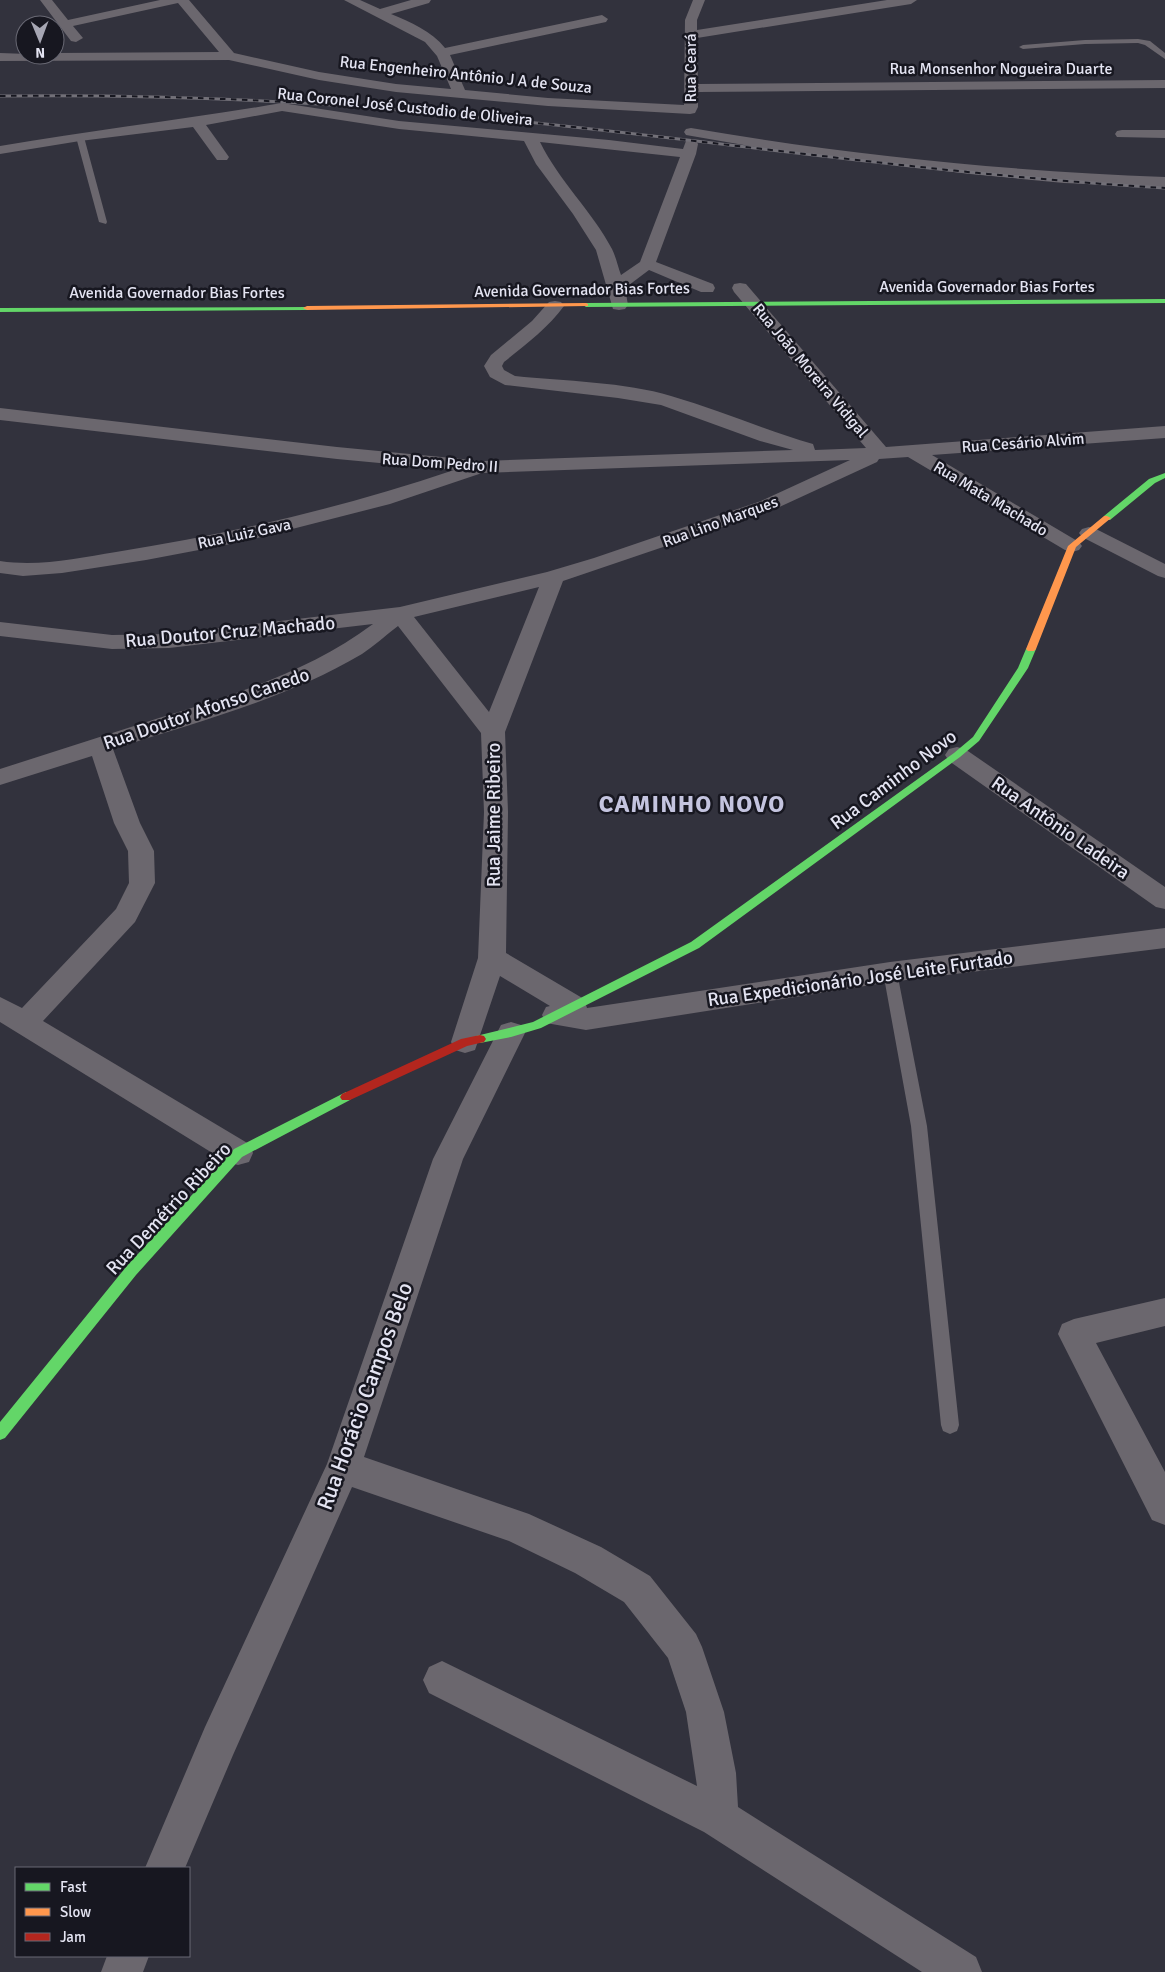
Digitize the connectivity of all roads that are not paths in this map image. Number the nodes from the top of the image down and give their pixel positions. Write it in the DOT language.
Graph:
graph roads {
  1 [pos="46,0"];
  2 [pos="177,0"];
  3 [pos="182,0"];
  4 [pos="350,0"];
  5 [pos="425,0"];
  6 [pos="699,0"];
  7 [pos="911,0"];
  8 [pos="378,13"];
  9 [pos="58,15"];
  10 [pos="602,19"];
  11 [pos="65,24"];
  12 [pos="690,35"];
  13 [pos="1023,47"];
  14 [pos="441,53"];
  15 [pos="90,56"];
  16 [pos="229,56"];
  17 [pos="0,57"];
  18 [pos="1165,57"];
  19 [pos="1165,84"];
  20 [pos="838,87"];
  21 [pos="690,88"];
  22 [pos="460,94"];
  23 [pos="740,101"];
  24 [pos="694,107"];
  25 [pos="196,122"];
  26 [pos="1122,134"];
  27 [pos="1165,134"];
  28 [pos="80,137"];
  29 [pos="530,137"];
  30 [pos="691,142"];
  31 [pos="0,150"];
  32 [pos="222,157"];
  33 [pos="1165,182"];
  34 [pos="103,222"];
  35 [pos="647,264"];
  36 [pos="1138,286"];
  37 [pos="680,288"];
  38 [pos="711,288"];
  39 [pos="736,288"];
  40 [pos="634,289"];
  41 [pos="615,292"];
  42 [pos="757,296"];
  43 [pos="1147,301"];
  44 [pos="1165,301"];
  45 [pos="555,306"];
  46 [pos="0,310"];
  47 [pos="0,414"];
  48 [pos="1165,432"];
  49 [pos="910,450"];
  50 [pos="881,453"];
  51 [pos="830,455"];
  52 [pos="483,467"];
  53 [pos="1165,475"];
  54 [pos="1089,532"];
  55 [pos="1072,546"];
  56 [pos="0,566"];
  57 [pos="1165,572"];
  58 [pos="554,577"];
  59 [pos="400,614"];
  60 [pos="0,629"];
  61 [pos="493,732"];
  62 [pos="100,746"];
  63 [pos="957,755"];
  64 [pos="0,777"];
  65 [pos="1165,900"];
  66 [pos="1165,938"];
  67 [pos="492,958"];
  68 [pos="890,972"];
  69 [pos="0,1008"];
  70 [pos="565,1011"];
  71 [pos="24,1023"];
  72 [pos="512,1033"];
  73 [pos="465,1042"];
  74 [pos="238,1153"];
  75 [pos="1165,1312"];
  76 [pos="950,1425"];
  77 [pos="0,1433"];
  78 [pos="343,1467"];
  79 [pos="1165,1508"];
  80 [pos="442,1680"];
  81 [pos="718,1818"];
  82 [pos="165,1867"];
  83 [pos="128,1957"];
  84 [pos="122,1972"];
  85 [pos="961,1972"];
  1 -- 9 [label="street"];
  2 -- 11 [label="street"];
  3 -- 16 [label="street"];
  4 -- 8 [label="street"];
  5 -- 8 [label="street"];
  6 -- 12 [label="street, Rua Ceará"];
  7 -- 12 [label="street"];
  8 -- 14 [label="street"];
  10 -- 14 [label="street"];
  11 -- 15 [label="street"];
  12 -- 21 [label="street, Rua Ceará"];
  13 -- 18 [label="lane"];
  14 -- 22 [label="street"];
  15 -- 16 [label="street, Rua Engenheiro Antônio J A de Souza"];
  15 -- 17 [label="street, Rua Engenheiro Antônio J A de Souza"];
  16 -- 22 [label="street, Rua Engenheiro Antônio J A de Souza"];
  19 -- 20 [label="street, Rua Monsenhor Nogueira Duarte"];
  20 -- 21 [label="street, Rua Monsenhor Nogueira Duarte"];
  20 -- 23 [label="street, Rua Monsenhor Nogueira Duarte"];
  21 -- 24 [label="street, Rua Ceará"];
  22 -- 24 [label="street, Rua Engenheiro Antônio J A de Souza"];
  24 -- 30 [label="street, Rua Ceará"];
  25 -- 28 [label="street, Rua Coronel José Custodio de Oliveira"];
  25 -- 29 [label="street, Rua Coronel José Custodio de Oliveira"];
  25 -- 32 [label="street"];
  26 -- 27 [label="street"];
  28 -- 31 [label="street, Rua Coronel José Custodio de Oliveira"];
  28 -- 34 [label="lane"];
  29 -- 30 [label="street, Rua Coronel José Custodio de Oliveira"];
  29 -- 41 [label="street"];
  30 -- 33 [label="street, Rua Coronel José Custodio de Oliveira"];
  30 -- 35 [label="street, Rua Ceará"];
  35 -- 38 [label="street"];
  35 -- 41 [label="street"];
  36 -- 43 [label="main road"];
  37 -- 38 [label="main road, Avenida Governador Bias Fortes"];
  39 -- 42 [label="street, Rua João Moreira Vidigal"];
  40 -- 41 [label="main road, Avenida Governador Bias Fortes"];
  41 -- 42 [label="main road, Avenida Governador Bias Fortes"];
  41 -- 45 [label="main road, Avenida Governador Bias Fortes"];
  42 -- 43 [label="main road, Avenida Governador Bias Fortes"];
  42 -- 50 [label="street, Rua João Moreira Vidigal"];
  43 -- 44 [label="main road, Avenida Governador Bias Fortes"];
  45 -- 46 [label="main road, Avenida Governador Bias Fortes"];
  45 -- 51 [label="street"];
  47 -- 52 [label="street, Rua Dom Pedro II"];
  48 -- 49 [label="street, Rua Cesário Alvim"];
  49 -- 50 [label="street, Rua Cesário Alvim"];
  49 -- 55 [label="street, Rua Mata Machado"];
  50 -- 51 [label="street, Rua Dom Pedro II"];
  50 -- 58 [label="street, Rua Lino Marques"];
  51 -- 52 [label="street, Rua Dom Pedro II"];
  52 -- 56 [label="street, Rua Luiz Gava"];
  53 -- 54 [label="main road, Rua Caminho Novo"];
  54 -- 55 [label="main road, Rua Caminho Novo"];
  54 -- 57 [label="street"];
  55 -- 63 [label="main road, Rua Caminho Novo"];
  58 -- 59 [label="street, Rua Lino Marques"];
  58 -- 61 [label="street"];
  59 -- 60 [label="street, Rua Doutor Cruz Machado"];
  59 -- 61 [label="street, Rua Jaime Ribeiro"];
  59 -- 62 [label="street, Rua Doutor Afonso Canedo"];
  61 -- 67 [label="street, Rua Jaime Ribeiro"];
  62 -- 64 [label="street, Rua Doutor Afonso Canedo"];
  62 -- 71 [label="street"];
  63 -- 65 [label="street, Rua Antônio Ladeira"];
  63 -- 70 [label="main road, Rua Caminho Novo"];
  66 -- 68 [label="street, Rua Expedicionário José Leite Furtado"];
  67 -- 70 [label="street"];
  67 -- 73 [label="street, Rua Jaime Ribeiro"];
  68 -- 70 [label="street, Rua Expedicionário José Leite Furtado"];
  68 -- 76 [label="lane"];
  69 -- 71 [label="street"];
  70 -- 72 [label="main road, Rua Caminho Novo"];
  71 -- 74 [label="street"];
  72 -- 73 [label="main road, Rua Demétrio Ribeiro"];
  72 -- 78 [label="street, Rua Horácio Campos Belo"];
  73 -- 74 [label="main road, Rua Demétrio Ribeiro"];
  74 -- 77 [label="main road, Rua Demétrio Ribeiro"];
  75 -- 79 [label="street"];
  78 -- 81 [label="street"];
  78 -- 82 [label="street, Rua Horácio Campos Belo"];
  80 -- 81 [label="street"];
  81 -- 85 [label="street"];
  83 -- 84 [label="street"];
}
